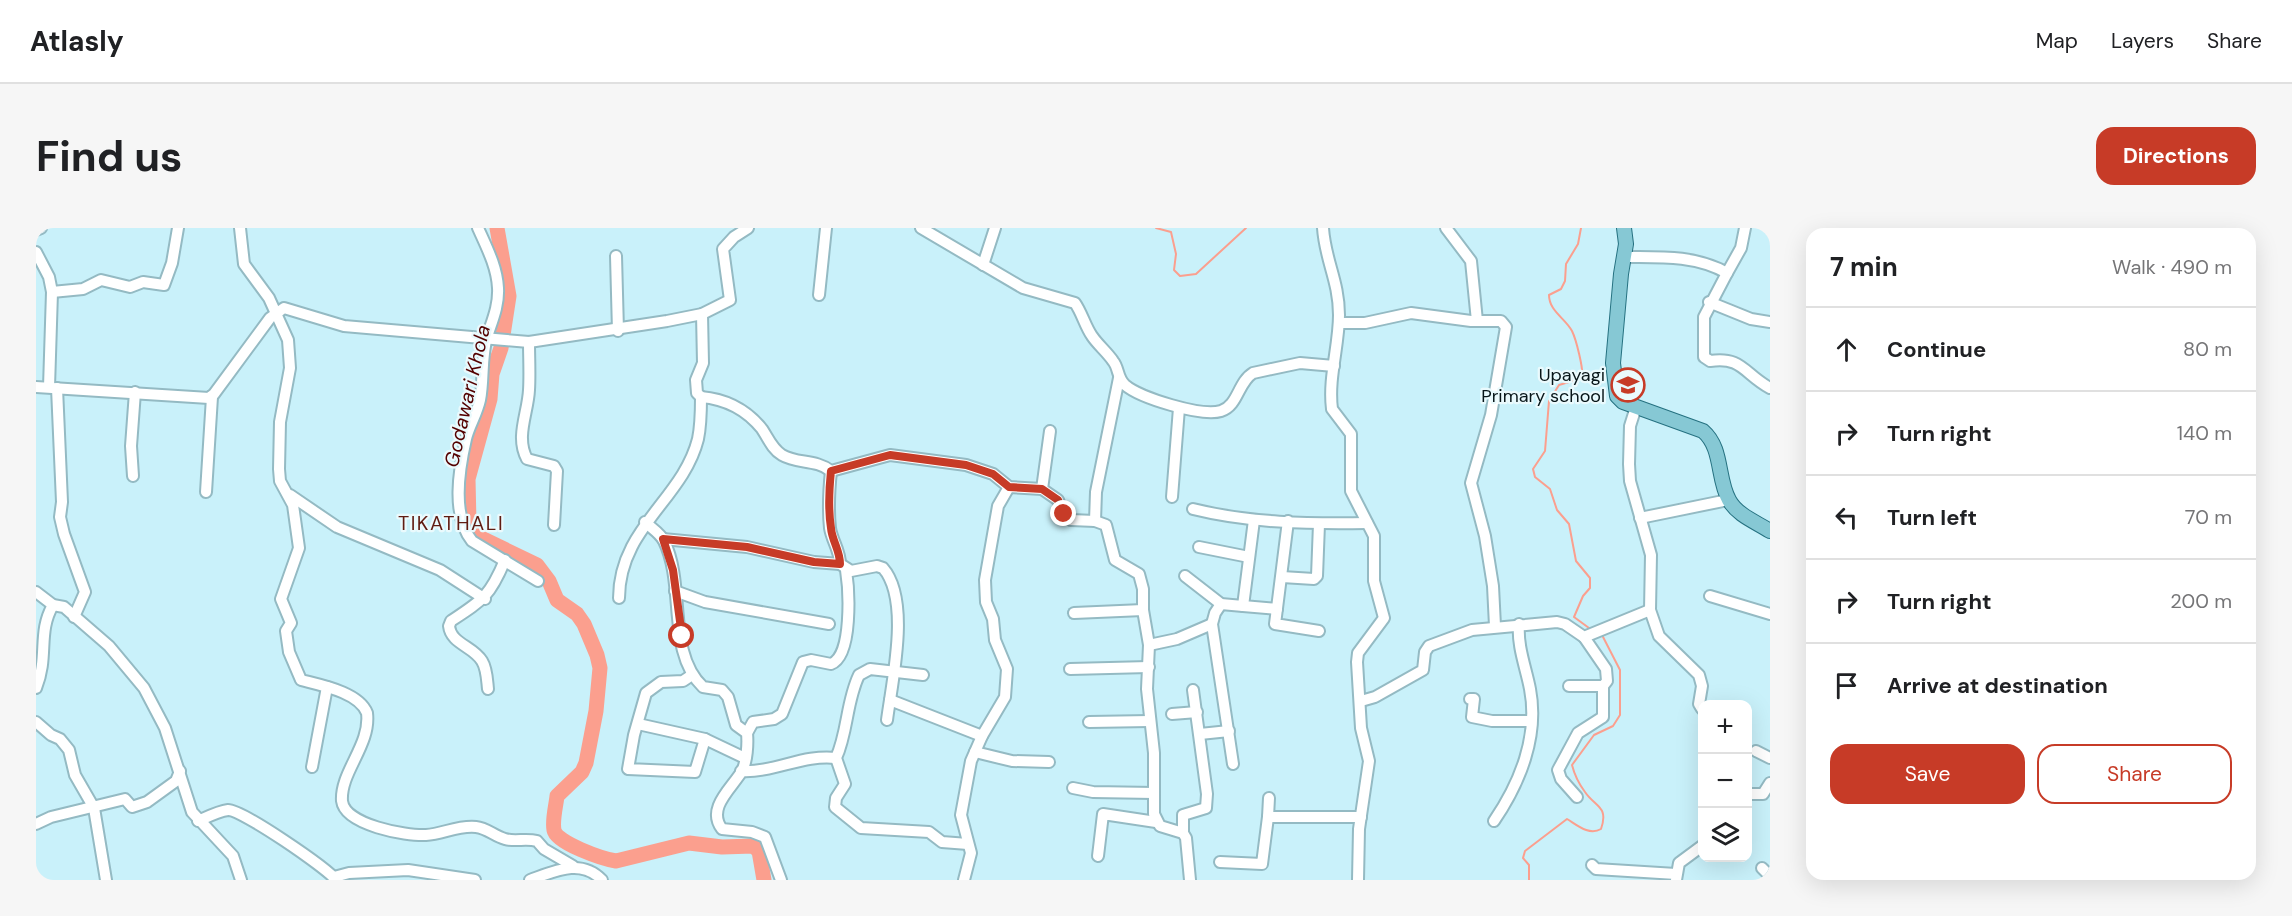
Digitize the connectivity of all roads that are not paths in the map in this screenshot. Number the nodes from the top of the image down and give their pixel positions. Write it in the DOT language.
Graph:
graph roads {
  1 [pos="40,228"];
  2 [pos="178,228"];
  3 [pos="240,228"];
  4 [pos="478,228"];
  5 [pos="748,228"];
  6 [pos="826,228"];
  7 [pos="921,228"];
  8 [pos="995,228"];
  9 [pos="1323,228"];
  10 [pos="1446,228"];
  11 [pos="1624,228"];
  12 [pos="1745,228"];
  13 [pos="36,230"];
  14 [pos="36,252"];
  15 [pos="616,256"];
  16 [pos="1625,257"];
  17 [pos="983,265"];
  18 [pos="1727,273"];
  19 [pos="52,292"];
  20 [pos="819,295"];
  21 [pos="1709,302"];
  22 [pos="277,312"];
  23 [pos="702,314"];
  24 [pos="1477,321"];
  25 [pos="1770,322"];
  26 [pos="1339,323"];
  27 [pos="618,331"];
  28 [pos="490,339"];
  29 [pos="525,342"];
  30 [pos="1334,366"];
  31 [pos="1119,378"];
  32 [pos="36,387"];
  33 [pos="58,388"];
  34 [pos="1770,388"];
  35 [pos="135,392"];
  36 [pos="212,397"];
  37 [pos="701,397"];
  38 [pos="1636,407"];
  39 [pos="1179,408"];
  40 [pos="1050,431"];
  41 [pos="831,471"];
  42 [pos="133,476"];
  43 [pos="1009,487"];
  44 [pos="1042,489"];
  45 [pos="206,492"];
  46 [pos="290,495"];
  47 [pos="1172,497"];
  48 [pos="1728,500"];
  49 [pos="1193,509"];
  50 [pos="1640,518"];
  51 [pos="1254,520"];
  52 [pos="1095,521"];
  53 [pos="645,522"];
  54 [pos="1287,522"];
  55 [pos="1367,523"];
  56 [pos="1319,524"];
  57 [pos="554,525"];
  58 [pos="1770,531"];
  59 [pos="663,539"];
  60 [pos="1199,547"];
  61 [pos="1249,557"];
  62 [pos="505,560"];
  63 [pos="843,567"];
  64 [pos="1185,576"];
  65 [pos="1282,577"];
  66 [pos="538,581"];
  67 [pos="36,591"];
  68 [pos="675,591"];
  69 [pos="1710,596"];
  70 [pos="619,598"];
  71 [pos="485,599"];
  72 [pos="1221,604"];
  73 [pos="53,605"];
  74 [pos="1243,606"];
  75 [pos="1277,609"];
  76 [pos="1143,610"];
  77 [pos="1650,610"];
  78 [pos="1074,613"];
  79 [pos="1770,614"];
  80 [pos="74,617"];
  81 [pos="829,624"];
  82 [pos="1212,624"];
  83 [pos="1519,624"];
  84 [pos="1495,626"];
  85 [pos="1319,631"];
  86 [pos="1584,637"];
  87 [pos="1149,645"];
  88 [pos="1149,668"];
  89 [pos="1070,669"];
  90 [pos="894,671"];
  91 [pos="693,675"];
  92 [pos="923,675"];
  93 [pos="1569,686"];
  94 [pos="1603,686"];
  95 [pos="327,687"];
  96 [pos="36,688"];
  97 [pos="488,690"];
  98 [pos="1193,690"];
  99 [pos="1470,699"];
  100 [pos="890,700"];
  101 [pos="1700,700"];
  102 [pos="1362,701"];
  103 [pos="1197,712"];
  104 [pos="1172,714"];
  105 [pos="887,720"];
  106 [pos="1150,721"];
  107 [pos="1531,721"];
  108 [pos="36,722"];
  109 [pos="1089,722"];
  110 [pos="638,724"];
  111 [pos="1229,731"];
  112 [pos="747,733"];
  113 [pos="1200,734"];
  114 [pos="982,736"];
  115 [pos="705,739"];
  116 [pos="1756,751"];
  117 [pos="975,752"];
  118 [pos="745,758"];
  119 [pos="836,758"];
  120 [pos="1770,758"];
  121 [pos="1049,762"];
  122 [pos="1233,764"];
  123 [pos="312,767"];
  124 [pos="180,771"];
  125 [pos="741,771"];
  126 [pos="1770,783"];
  127 [pos="1073,789"];
  128 [pos="1154,793"];
  129 [pos="1752,794"];
  130 [pos="1577,797"];
  131 [pos="1269,798"];
  132 [pos="94,808"];
  133 [pos="1268,817"];
  134 [pos="1361,817"];
  135 [pos="198,821"];
  136 [pos="1494,821"];
  137 [pos="1156,822"];
  138 [pos="36,824"];
  139 [pos="1183,833"];
  140 [pos="968,844"];
  141 [pos="1698,850"];
  142 [pos="1098,856"];
  143 [pos="1220,862"];
  144 [pos="573,866"];
  145 [pos="586,868"];
  146 [pos="1594,871"];
  147 [pos="1676,877"];
  148 [pos="335,878"];
  149 [pos="458,879"];
  150 [pos="106,880"];
  151 [pos="240,880"];
  152 [pos="475,880"];
  153 [pos="530,880"];
  154 [pos="588,880"];
  155 [pos="602,880"];
  156 [pos="781,880"];
  157 [pos="963,880"];
  158 [pos="1191,880"];
  159 [pos="1358,880"];
  1 -- 13 [label="street"];
  2 -- 19 [label="street"];
  3 -- 22 [label="street"];
  4 -- 28 [label="street"];
  5 -- 23 [label="street"];
  6 -- 20 [label="street"];
  7 -- 17 [label="street"];
  8 -- 17 [label="street"];
  9 -- 26 [label="street"];
  10 -- 24 [label="street"];
  11 -- 16 [label="main road"];
  12 -- 18 [label="street"];
  14 -- 19 [label="street"];
  15 -- 27 [label="street"];
  16 -- 18 [label="street"];
  16 -- 38 [label="main road"];
  17 -- 31 [label="street"];
  18 -- 21 [label="street"];
  19 -- 33 [label="street"];
  21 -- 25 [label="street"];
  21 -- 34 [label="street"];
  22 -- 28 [label="street"];
  22 -- 36 [label="street"];
  22 -- 46 [label="street"];
  23 -- 27 [label="street"];
  23 -- 37 [label="street"];
  24 -- 26 [label="street"];
  24 -- 84 [label="street"];
  26 -- 30 [label="street"];
  27 -- 29 [label="street"];
  28 -- 29 [label="street"];
  28 -- 62 [label="street"];
  29 -- 57 [label="street"];
  30 -- 39 [label="street"];
  30 -- 55 [label="street"];
  31 -- 39 [label="street"];
  31 -- 52 [label="street"];
  32 -- 33 [label="street"];
  33 -- 35 [label="street"];
  33 -- 80 [label="street"];
  35 -- 36 [label="street"];
  35 -- 42 [label="street"];
  36 -- 45 [label="street"];
  37 -- 41 [label="street"];
  37 -- 53 [label="street"];
  38 -- 48 [label="main road"];
  38 -- 50 [label="street"];
  39 -- 47 [label="street"];
  40 -- 44 [label="street"];
  41 -- 43 [label="street"];
  41 -- 63 [label="street"];
  43 -- 44 [label="street"];
  43 -- 114 [label="street"];
  44 -- 52 [label="street"];
  46 -- 71 [label="street"];
  46 -- 95 [label="street"];
  48 -- 50 [label="street"];
  48 -- 58 [label="main road"];
  49 -- 51 [label="street"];
  50 -- 77 [label="street"];
  51 -- 54 [label="street"];
  51 -- 61 [label="street"];
  52 -- 76 [label="street"];
  53 -- 59 [label="street"];
  53 -- 70 [label="street"];
  54 -- 56 [label="street"];
  54 -- 65 [label="street"];
  55 -- 56 [label="street"];
  55 -- 102 [label="street"];
  56 -- 65 [label="street"];
  59 -- 63 [label="street"];
  59 -- 68 [label="street"];
  60 -- 61 [label="street"];
  61 -- 74 [label="street"];
  62 -- 66 [label="street"];
  62 -- 71 [label="street"];
  63 -- 90 [label="street"];
  63 -- 112 [label="street"];
  64 -- 72 [label="street"];
  65 -- 75 [label="street"];
  67 -- 73 [label="street"];
  68 -- 81 [label="street"];
  68 -- 91 [label="street"];
  69 -- 79 [label="street"];
  71 -- 97 [label="street"];
  72 -- 74 [label="street"];
  72 -- 82 [label="street"];
  73 -- 80 [label="street"];
  73 -- 96 [label="street"];
  74 -- 75 [label="street"];
  75 -- 85 [label="street"];
  76 -- 78 [label="street"];
  76 -- 87 [label="street"];
  77 -- 86 [label="street"];
  77 -- 101 [label="street"];
  80 -- 124 [label="street"];
  82 -- 87 [label="street"];
  82 -- 111 [label="street"];
  83 -- 84 [label="street"];
  83 -- 86 [label="street"];
  83 -- 107 [label="street"];
  84 -- 102 [label="street"];
  86 -- 94 [label="street"];
  87 -- 88 [label="street"];
  88 -- 89 [label="street"];
  88 -- 106 [label="street"];
  90 -- 92 [label="street"];
  90 -- 100 [label="street"];
  90 -- 119 [label="street"];
  91 -- 110 [label="street"];
  91 -- 112 [label="street"];
  93 -- 94 [label="street"];
  94 -- 130 [label="street"];
  95 -- 123 [label="street"];
  95 -- 144 [label="street"];
  98 -- 103 [label="street"];
  99 -- 107 [label="street"];
  100 -- 105 [label="street"];
  100 -- 114 [label="street"];
  102 -- 134 [label="street"];
  103 -- 104 [label="street"];
  103 -- 113 [label="street"];
  106 -- 109 [label="street"];
  106 -- 128 [label="street"];
  107 -- 136 [label="street"];
  108 -- 132 [label="street"];
  110 -- 115 [label="street"];
  110 -- 115 [label="street"];
  111 -- 113 [label="street"];
  111 -- 122 [label="street"];
  112 -- 118 [label="street"];
  113 -- 139 [label="street"];
  114 -- 117 [label="street"];
  115 -- 118 [label="street"];
  116 -- 120 [label="street"];
  117 -- 121 [label="street"];
  117 -- 140 [label="street"];
  118 -- 125 [label="street"];
  119 -- 125 [label="street"];
  119 -- 140 [label="street"];
  124 -- 132 [label="street"];
  124 -- 135 [label="street"];
  125 -- 156 [label="street"];
  126 -- 129 [label="street"];
  127 -- 128 [label="street"];
  128 -- 137 [label="street"];
  131 -- 133 [label="street"];
  132 -- 138 [label="street"];
  132 -- 150 [label="street"];
  133 -- 134 [label="street"];
  133 -- 143 [label="street"];
  134 -- 159 [label="street"];
  135 -- 148 [label="street"];
  135 -- 151 [label="street"];
  137 -- 139 [label="street"];
  137 -- 142 [label="street"];
  139 -- 158 [label="street"];
  140 -- 157 [label="street"];
  141 -- 147 [label="street"];
  144 -- 145 [label="street"];
  144 -- 153 [label="street"];
  145 -- 154 [label="street"];
  145 -- 155 [label="street"];
  146 -- 147 [label="street"];
  148 -- 149 [label="street"];
  149 -- 152 [label="street"];
}
